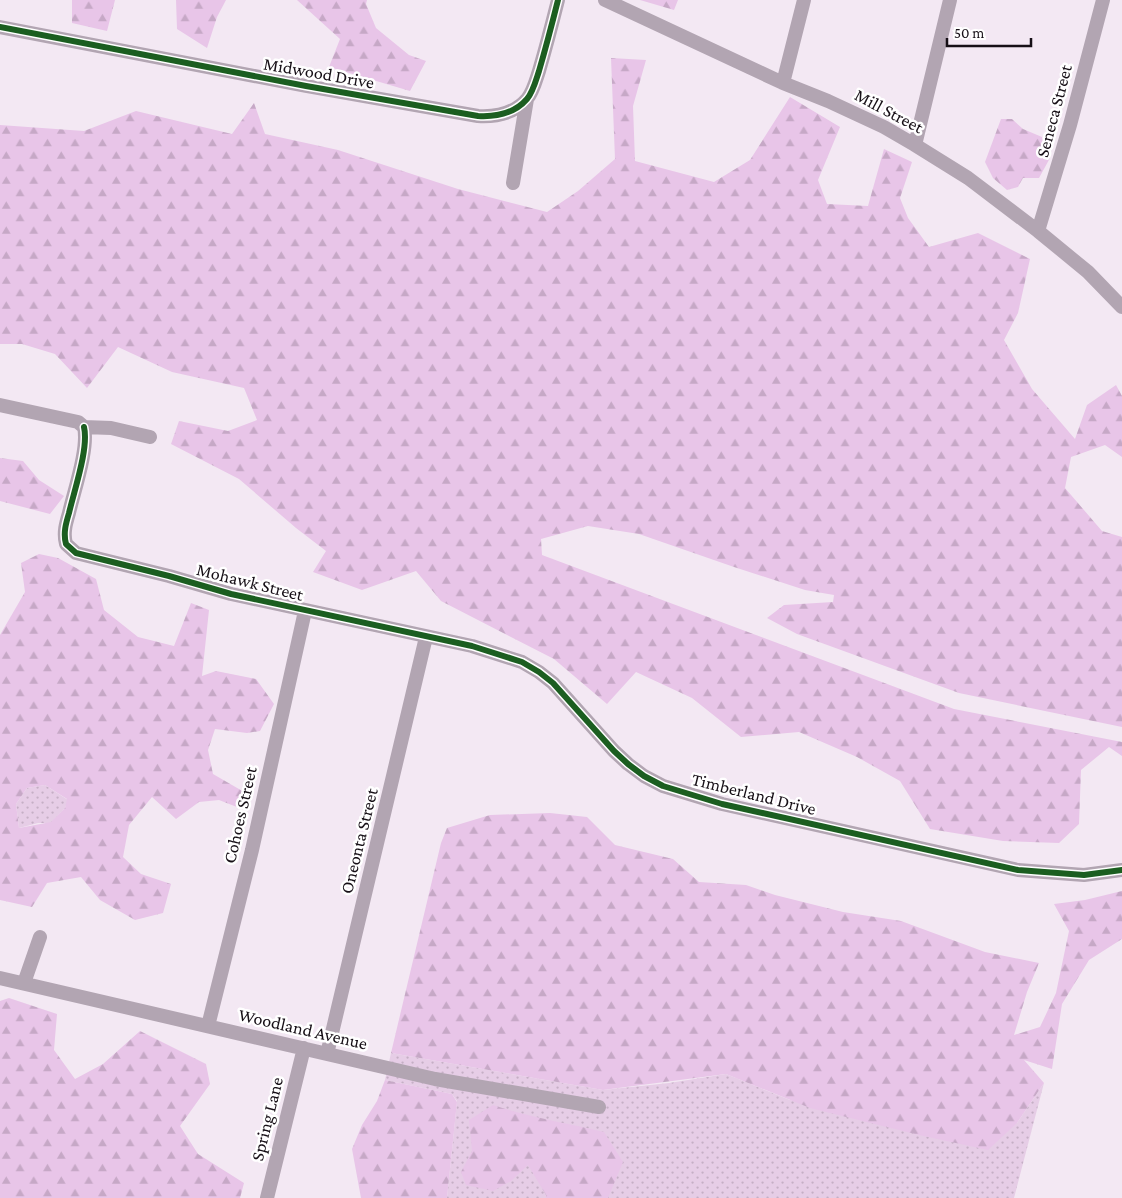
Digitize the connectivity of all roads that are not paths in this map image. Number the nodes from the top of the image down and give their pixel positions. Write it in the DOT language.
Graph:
graph roads {
  1 [pos="558,0"];
  2 [pos="605,0"];
  3 [pos="804,0"];
  4 [pos="950,0"];
  5 [pos="1103,0"];
  6 [pos="0,27"];
  7 [pos="783,83"];
  8 [pos="527,99"];
  9 [pos="915,145"];
  10 [pos="513,183"];
  11 [pos="1038,231"];
  12 [pos="1122,307"];
  13 [pos="0,405"];
  14 [pos="84,427"];
  15 [pos="150,437"];
  16 [pos="305,612"];
  17 [pos="426,636"];
  18 [pos="1122,870"];
  19 [pos="40,937"];
  20 [pos="0,978"];
  21 [pos="24,983"];
  22 [pos="208,1026"];
  23 [pos="304,1048"];
  24 [pos="327,1054"];
  25 [pos="599,1107"];
  26 [pos="266,1198"];
  1 -- 8 [label="street"];
  2 -- 7 [label="street, Mill Street"];
  3 -- 7 [label="street"];
  4 -- 9 [label="street"];
  5 -- 11 [label="street, Seneca Street"];
  6 -- 8 [label="street, Midwood Drive"];
  7 -- 9 [label="street, Mill Street"];
  8 -- 10 [label="street"];
  9 -- 11 [label="street, Mill Street"];
  11 -- 12 [label="street, Mill Street"];
  13 -- 14 [label="street"];
  14 -- 15 [label="street"];
  14 -- 16 [label="street, Mohawk Street"];
  16 -- 17 [label="street, Mohawk Street"];
  16 -- 22 [label="street, Cohoes Street"];
  17 -- 18 [label="street, Timberland Drive"];
  17 -- 24 [label="street, Oneonta Street"];
  19 -- 21 [label="street"];
  20 -- 21 [label="street, Woodland Avenue"];
  21 -- 22 [label="street, Woodland Avenue"];
  22 -- 23 [label="street, Woodland Avenue"];
  23 -- 24 [label="street, Woodland Avenue"];
  23 -- 26 [label="street, Spring Lane"];
  24 -- 25 [label="street, Woodland Avenue"];
}
